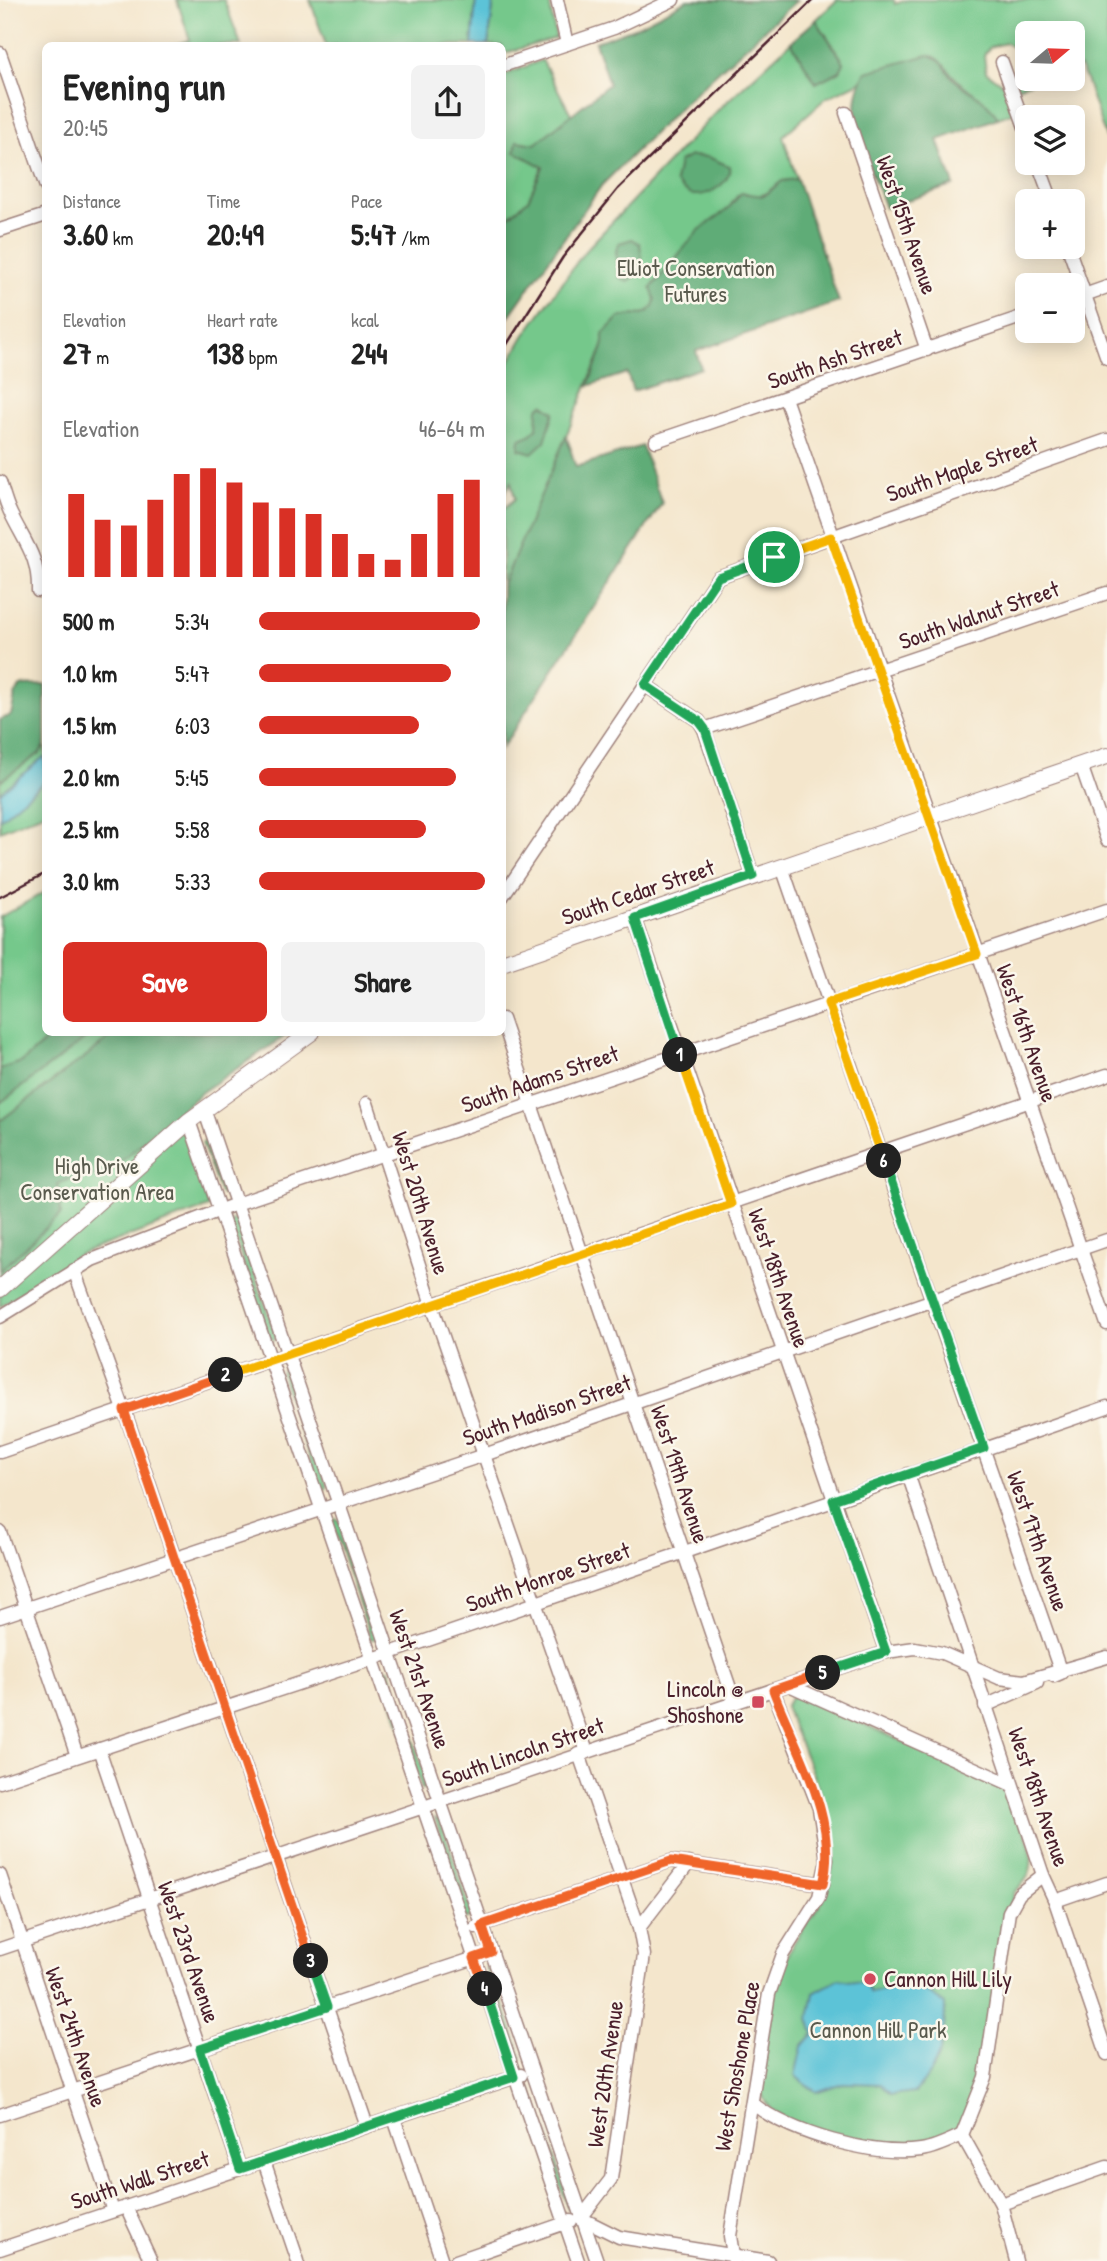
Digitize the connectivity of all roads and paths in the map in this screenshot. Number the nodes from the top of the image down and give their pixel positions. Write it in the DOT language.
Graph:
graph roads {
  1 [pos="557,0"];
  2 [pos="673,0"];
  3 [pos="567,44"];
  4 [pos="0,53"];
  5 [pos="1002,62"];
  6 [pos="506,65"];
  7 [pos="3,72"];
  8 [pos="1017,105"];
  9 [pos="846,113"];
  10 [pos="42,176"];
  11 [pos="42,216"];
  12 [pos="0,230"];
  13 [pos="1107,287"];
  14 [pos="1085,295"];
  15 [pos="1085,310"];
  16 [pos="1015,319"];
  17 [pos="927,350"];
  18 [pos="1107,358"];
  19 [pos="785,398"];
  20 [pos="1107,440"];
  21 [pos="656,441"];
  22 [pos="0,482"];
  23 [pos="6,517"];
  24 [pos="831,537"];
  25 [pos="38,591"];
  26 [pos="1107,593"];
  27 [pos="878,672"];
  28 [pos="645,685"];
  29 [pos="705,729"];
  30 [pos="1107,756"];
  31 [pos="1081,765"];
  32 [pos="929,817"];
  33 [pos="1107,840"];
  34 [pos="782,867"];
  35 [pos="753,876"];
  36 [pos="506,891"];
  37 [pos="1107,910"];
  38 [pos="635,918"];
  39 [pos="977,954"];
  40 [pos="506,962"];
  41 [pos="828,1003"];
  42 [pos="506,1031"];
  43 [pos="306,1036"];
  44 [pos="679,1053"];
  45 [pos="1107,1075"];
  46 [pos="1029,1102"];
  47 [pos="367,1103"];
  48 [pos="531,1105"];
  49 [pos="204,1109"];
  50 [pos="189,1121"];
  51 [pos="881,1153"];
  52 [pos="382,1154"];
  53 [pos="236,1204"];
  54 [pos="731,1204"];
  55 [pos="219,1210"];
  56 [pos="1107,1240"];
  57 [pos="1080,1248"];
  58 [pos="583,1254"];
  59 [pos="74,1269"];
  60 [pos="0,1289"];
  61 [pos="933,1300"];
  62 [pos="432,1305"];
  63 [pos="0,1317"];
  64 [pos="1107,1324"];
  65 [pos="782,1350"];
  66 [pos="287,1354"];
  67 [pos="270,1360"];
  68 [pos="634,1401"];
  69 [pos="1107,1407"];
  70 [pos="124,1410"];
  71 [pos="984,1448"];
  72 [pos="0,1452"];
  73 [pos="484,1455"];
  74 [pos="908,1474"];
  75 [pos="833,1500"];
  76 [pos="338,1503"];
  77 [pos="320,1509"];
  78 [pos="0,1532"];
  79 [pos="684,1553"];
  80 [pos="175,1560"];
  81 [pos="534,1604"];
  82 [pos="26,1608"];
  83 [pos="0,1617"];
  84 [pos="886,1652"];
  85 [pos="389,1653"];
  86 [pos="1107,1657"];
  87 [pos="372,1659"];
  88 [pos="974,1665"];
  89 [pos="1061,1673"];
  90 [pos="789,1685"];
  91 [pos="773,1690"];
  92 [pos="735,1703"];
  93 [pos="985,1706"];
  94 [pos="226,1709"];
  95 [pos="99,1749"];
  96 [pos="583,1753"];
  97 [pos="76,1756"];
  98 [pos="0,1782"];
  99 [pos="1012,1785"];
  100 [pos="440,1803"];
  101 [pos="423,1809"];
  102 [pos="276,1857"];
  103 [pos="689,1863"];
  104 [pos="0,1875"];
  105 [pos="1043,1875"];
  106 [pos="621,1878"];
  107 [pos="1107,1883"];
  108 [pos="823,1884"];
  109 [pos="149,1898"];
  110 [pos="1055,1901"];
  111 [pos="482,1925"];
  112 [pos="639,1928"];
  113 [pos="465,1931"];
  114 [pos="22,1941"];
  115 [pos="0,1949"];
  116 [pos="491,1952"];
  117 [pos="474,1958"];
  118 [pos="327,2007"];
  119 [pos="200,2049"];
  120 [pos="1107,2054"];
  121 [pos="531,2071"];
  122 [pos="514,2077"];
  123 [pos="72,2091"];
  124 [pos="752,2103"];
  125 [pos="0,2115"];
  126 [pos="394,2118"];
  127 [pos="367,2126"];
  128 [pos="962,2136"];
  129 [pos="264,2161"];
  130 [pos="1107,2167"];
  131 [pos="240,2169"];
  132 [pos="1001,2204"];
  133 [pos="126,2207"];
  134 [pos="113,2211"];
  135 [pos="582,2218"];
  136 [pos="565,2223"];
  137 [pos="0,2249"];
  138 [pos="0,2255"];
  139 [pos="733,2258"];
  140 [pos="2,2261"];
  141 [pos="151,2261"];
  142 [pos="298,2261"];
  143 [pos="442,2261"];
  144 [pos="456,2261"];
  145 [pos="578,2261"];
  146 [pos="597,2261"];
  147 [pos="768,2261"];
  148 [pos="1016,2261"];
  1 -- 3 [label="street"];
  2 -- 3 [label="street"];
  3 -- 6 [label="street"];
  4 -- 7 [label="street"];
  5 -- 8 [label="street"];
  7 -- 10 [label="street"];
  9 -- 17 [label="street, West 15th Avenue"];
  11 -- 12 [label="street"];
  13 -- 14 [label="street"];
  15 -- 18 [label="street"];
  16 -- 17 [label="street, South Ash Street"];
  17 -- 19 [label="street, South Ash Street"];
  19 -- 21 [label="street, South Ash Street"];
  19 -- 24 [label="street, West 16th Avenue"];
  20 -- 24 [label="street, South Maple Street"];
  22 -- 23 [label="street"];
  23 -- 25 [label="street"];
  24 -- 27 [label="street, West 16th Avenue"];
  24 -- 28 [label="street, South Maple Street"];
  26 -- 27 [label="street, South Walnut Street"];
  27 -- 29 [label="street, South Walnut Street"];
  27 -- 32 [label="street, West 16th Avenue"];
  28 -- 29 [label="street"];
  28 -- 36 [label="street, South Maple Street"];
  29 -- 35 [label="street"];
  30 -- 31 [label="main road, South Cedar Street"];
  31 -- 32 [label="main road, South Cedar Street"];
  31 -- 33 [label="street"];
  32 -- 34 [label="main road, South Cedar Street"];
  32 -- 39 [label="street, West 16th Avenue"];
  34 -- 35 [label="main road, South Cedar Street"];
  34 -- 41 [label="street, West 17th Avenue"];
  35 -- 38 [label="main road, South Cedar Street"];
  37 -- 39 [label="street, South Adams Street"];
  38 -- 40 [label="main road, South Cedar Street"];
  38 -- 44 [label="street, West 18th Avenue"];
  39 -- 41 [label="street, South Adams Street"];
  39 -- 46 [label="street, West 16th Avenue"];
  41 -- 44 [label="street, South Adams Street"];
  41 -- 51 [label="street, West 17th Avenue"];
  42 -- 48 [label="street, West 19th Avenue"];
  43 -- 49 [label="main road"];
  44 -- 48 [label="street, South Adams Street"];
  44 -- 54 [label="street, West 18th Avenue"];
  45 -- 46 [label="street"];
  46 -- 51 [label="street"];
  46 -- 57 [label="street, West 16th Avenue"];
  47 -- 52 [label="street, West 20th Avenue"];
  48 -- 52 [label="street, South Adams Street"];
  48 -- 58 [label="street, West 19th Avenue"];
  49 -- 50 [label="main road"];
  49 -- 53 [label="street, West 21st Avenue"];
  50 -- 55 [label="street, West 21st Avenue"];
  50 -- 60 [label="main road"];
  51 -- 54 [label="street"];
  51 -- 61 [label="street, West 17th Avenue"];
  52 -- 53 [label="street, South Adams Street"];
  52 -- 62 [label="street, West 20th Avenue"];
  53 -- 55 [label="street, South Adams Street"];
  53 -- 66 [label="street, West 21st Avenue"];
  54 -- 58 [label="street"];
  54 -- 65 [label="street, West 18th Avenue"];
  55 -- 59 [label="street, South Adams Street"];
  55 -- 67 [label="street, West 21st Avenue"];
  56 -- 57 [label="street, South Madison Street"];
  57 -- 61 [label="street, South Madison Street"];
  57 -- 64 [label="street, West 16th Avenue"];
  58 -- 62 [label="street"];
  58 -- 68 [label="street, West 19th Avenue"];
  59 -- 63 [label="street, South Adams Street"];
  59 -- 70 [label="street"];
  61 -- 65 [label="street, South Madison Street"];
  61 -- 71 [label="street, West 17th Avenue"];
  62 -- 66 [label="street"];
  62 -- 73 [label="street, West 20th Avenue"];
  65 -- 68 [label="street, South Madison Street"];
  65 -- 75 [label="street, West 18th Avenue"];
  66 -- 67 [label="street"];
  66 -- 76 [label="street, West 21st Avenue"];
  67 -- 70 [label="street"];
  67 -- 77 [label="street, West 21st Avenue"];
  68 -- 73 [label="street, South Madison Street"];
  68 -- 79 [label="street, West 19th Avenue"];
  69 -- 71 [label="street, South Monroe Street"];
  70 -- 72 [label="street"];
  70 -- 80 [label="street"];
  71 -- 74 [label="street, South Monroe Street"];
  71 -- 89 [label="street, West 17th Avenue"];
  73 -- 76 [label="street, South Madison Street"];
  73 -- 81 [label="street, West 20th Avenue"];
  74 -- 75 [label="street, South Monroe Street"];
  74 -- 88 [label="street, West 18th Avenue"];
  75 -- 79 [label="street, South Monroe Street"];
  75 -- 84 [label="street, West 18th Avenue"];
  76 -- 77 [label="street, South Madison Street"];
  76 -- 85 [label="street, West 21st Avenue"];
  77 -- 80 [label="street, South Madison Street"];
  77 -- 87 [label="street, West 21st Avenue"];
  78 -- 82 [label="street"];
  79 -- 81 [label="street, South Monroe Street"];
  79 -- 92 [label="street, West 19th Avenue"];
  80 -- 82 [label="street, South Madison Street"];
  80 -- 94 [label="street"];
  81 -- 85 [label="street, South Monroe Street"];
  81 -- 96 [label="street, West 20th Avenue"];
  82 -- 83 [label="street, South Madison Street"];
  82 -- 97 [label="street"];
  84 -- 88 [label="street, South Lincoln Street"];
  84 -- 90 [label="street, South Lincoln Street"];
  85 -- 87 [label="street, South Monroe Street"];
  85 -- 100 [label="street, West 21st Avenue"];
  86 -- 89 [label="street, South Lincoln Street"];
  87 -- 94 [label="street, South Monroe Street"];
  87 -- 101 [label="street, West 21st Avenue"];
  88 -- 89 [label="street, South Lincoln Street"];
  88 -- 93 [label="street, West 18th Avenue"];
  89 -- 93 [label="street, South Lincoln Street"];
  90 -- 91 [label="street, South Lincoln Street"];
  90 -- 99 [label="street"];
  91 -- 92 [label="street, South Lincoln Street"];
  91 -- 108 [label="street, West Shoshone Place"];
  92 -- 96 [label="street, South Lincoln Street"];
  93 -- 99 [label="street, West 18th Avenue"];
  94 -- 95 [label="street, South Monroe Street"];
  94 -- 102 [label="street"];
  95 -- 97 [label="street, South Monroe Street"];
  95 -- 109 [label="street, West 23rd Avenue"];
  96 -- 100 [label="street, South Lincoln Street"];
  96 -- 106 [label="street, West 20th Avenue"];
  97 -- 98 [label="street, South Monroe Street"];
  99 -- 105 [label="street, West 18th Avenue"];
  100 -- 101 [label="street, South Lincoln Street"];
  100 -- 111 [label="street, West 21st Avenue"];
  101 -- 102 [label="street, South Lincoln Street"];
  101 -- 113 [label="street, West 21st Avenue"];
  102 -- 109 [label="street, South Lincoln Street"];
  102 -- 118 [label="street"];
  103 -- 106 [label="street"];
  103 -- 108 [label="street"];
  103 -- 112 [label="street"];
  104 -- 114 [label="street, West 24th Avenue"];
  105 -- 110 [label="street, West 18th Avenue"];
  105 -- 128 [label="street"];
  106 -- 111 [label="street"];
  106 -- 112 [label="street, West 20th Avenue"];
  107 -- 110 [label="street"];
  108 -- 124 [label="street, West Shoshone Place"];
  109 -- 114 [label="street, South Lincoln Street"];
  109 -- 119 [label="street, West 23rd Avenue"];
  110 -- 120 [label="street, West 18th Avenue"];
  111 -- 113 [label="street"];
  111 -- 116 [label="street, West 21st Avenue"];
  112 -- 135 [label="street, West 20th Avenue"];
  113 -- 117 [label="street, West 21st Avenue"];
  114 -- 115 [label="street, South Lincoln Street"];
  114 -- 123 [label="street, West 24th Avenue"];
  116 -- 117 [label="street"];
  116 -- 121 [label="street, West 21st Avenue"];
  117 -- 118 [label="street"];
  117 -- 122 [label="street, West 21st Avenue"];
  118 -- 119 [label="street"];
  118 -- 127 [label="street"];
  119 -- 123 [label="street"];
  119 -- 131 [label="street, West 23rd Avenue"];
  121 -- 122 [label="street, South Wall Street"];
  121 -- 135 [label="street, West 21st Avenue"];
  122 -- 126 [label="street, South Wall Street"];
  122 -- 136 [label="street, West 21st Avenue"];
  123 -- 125 [label="street"];
  123 -- 134 [label="street, West 24th Avenue"];
  124 -- 128 [label="street"];
  124 -- 139 [label="street, West Shoshone Place"];
  126 -- 127 [label="street, South Wall Street"];
  126 -- 143 [label="street"];
  127 -- 129 [label="street, South Wall Street"];
  128 -- 132 [label="street"];
  129 -- 131 [label="street, South Wall Street"];
  129 -- 142 [label="street"];
  130 -- 132 [label="street"];
  131 -- 133 [label="street, South Wall Street"];
  132 -- 148 [label="street"];
  133 -- 134 [label="street, South Wall Street"];
  133 -- 141 [label="street"];
  134 -- 137 [label="street, South Wall Street"];
  135 -- 136 [label="street"];
  135 -- 139 [label="street"];
  135 -- 146 [label="street, West 21st Avenue"];
  136 -- 144 [label="street"];
  136 -- 145 [label="street, West 21st Avenue"];
  138 -- 140 [label="street"];
  139 -- 147 [label="street"];
}
